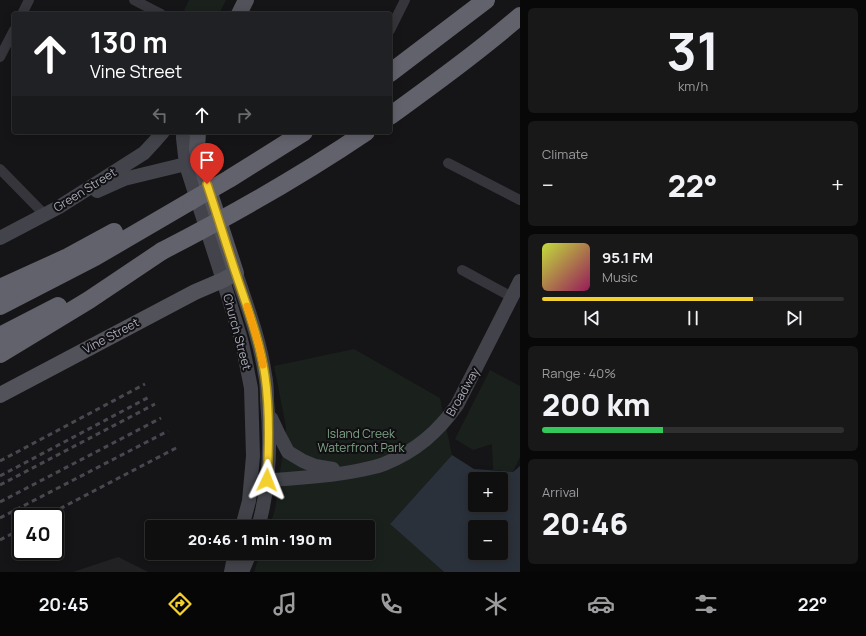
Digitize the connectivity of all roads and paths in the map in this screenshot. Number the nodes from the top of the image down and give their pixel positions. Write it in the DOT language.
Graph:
graph roads {
  1 [pos="29,0"];
  2 [pos="134,0"];
  3 [pos="246,0"];
  4 [pos="405,0"];
  5 [pos="486,0"];
  6 [pos="23,12"];
  7 [pos="157,12"];
  8 [pos="240,12"];
  9 [pos="520,16"];
  10 [pos="520,23"];
  11 [pos="392,26"];
  12 [pos="12,38"];
  13 [pos="489,42"];
  14 [pos="0,57"];
  15 [pos="392,71"];
  16 [pos="392,115"];
  17 [pos="161,134"];
  18 [pos="183,134"];
  19 [pos="198,134"];
  20 [pos="301,134"];
  21 [pos="363,134"];
  22 [pos="193,163"];
  23 [pos="448,163"];
  24 [pos="0,169"];
  25 [pos="520,200"];
  26 [pos="191,201"];
  27 [pos="59,207"];
  28 [pos="44,214"];
  29 [pos="0,238"];
  30 [pos="162,251"];
  31 [pos="462,270"];
  32 [pos="229,276"];
  33 [pos="520,281"];
  34 [pos="0,288"];
  35 [pos="512,297"];
  36 [pos="0,306"];
  37 [pos="0,336"];
  38 [pos="0,354"];
  39 [pos="0,395"];
  40 [pos="268,410"];
  41 [pos="350,472"];
  42 [pos="267,480"];
  43 [pos="251,482"];
  44 [pos="244,520"];
  45 [pos="261,520"];
  46 [pos="234,560"];
  47 [pos="247,560"];
  48 [pos="231,572"];
  49 [pos="242,572"];
  1 -- 6 [label="street"];
  2 -- 7 [label="street"];
  3 -- 8 [label="main road"];
  4 -- 11 [label="street"];
  5 -- 15 [label="highway"];
  9 -- 13 [label="highway"];
  10 -- 13 [label="highway"];
  12 -- 14 [label="street"];
  13 -- 16 [label="highway"];
  17 -- 27 [label="street, Green Street"];
  18 -- 22 [label="street"];
  19 -- 22 [label="main road"];
  20 -- 26 [label="highway, bridge"];
  21 -- 30 [label="highway, bridge"];
  22 -- 27 [label="street"];
  22 -- 32 [label="main road"];
  23 -- 25 [label="street"];
  24 -- 28 [label="street"];
  26 -- 34 [label="highway"];
  26 -- 36 [label="highway"];
  27 -- 28 [label="street, Green Street"];
  28 -- 29 [label="street, Green Street"];
  30 -- 37 [label="highway"];
  30 -- 38 [label="highway"];
  31 -- 35 [label="street"];
  32 -- 39 [label="main road, Vine Street"];
  32 -- 40 [label="street, Church Street"];
  32 -- 43 [label="street, Church Street"];
  33 -- 35 [label="street, Broadway"];
  35 -- 41 [label="street, Broadway"];
  40 -- 41 [label="street"];
  40 -- 42 [label="street, Church Street"];
  41 -- 42 [label="street, Broadway"];
  42 -- 43 [label="street, Broadway"];
  42 -- 45 [label="street, Church Street"];
  43 -- 44 [label="street, Church Street"];
  46 -- 48 [label="street"];
  47 -- 49 [label="street"];
}
